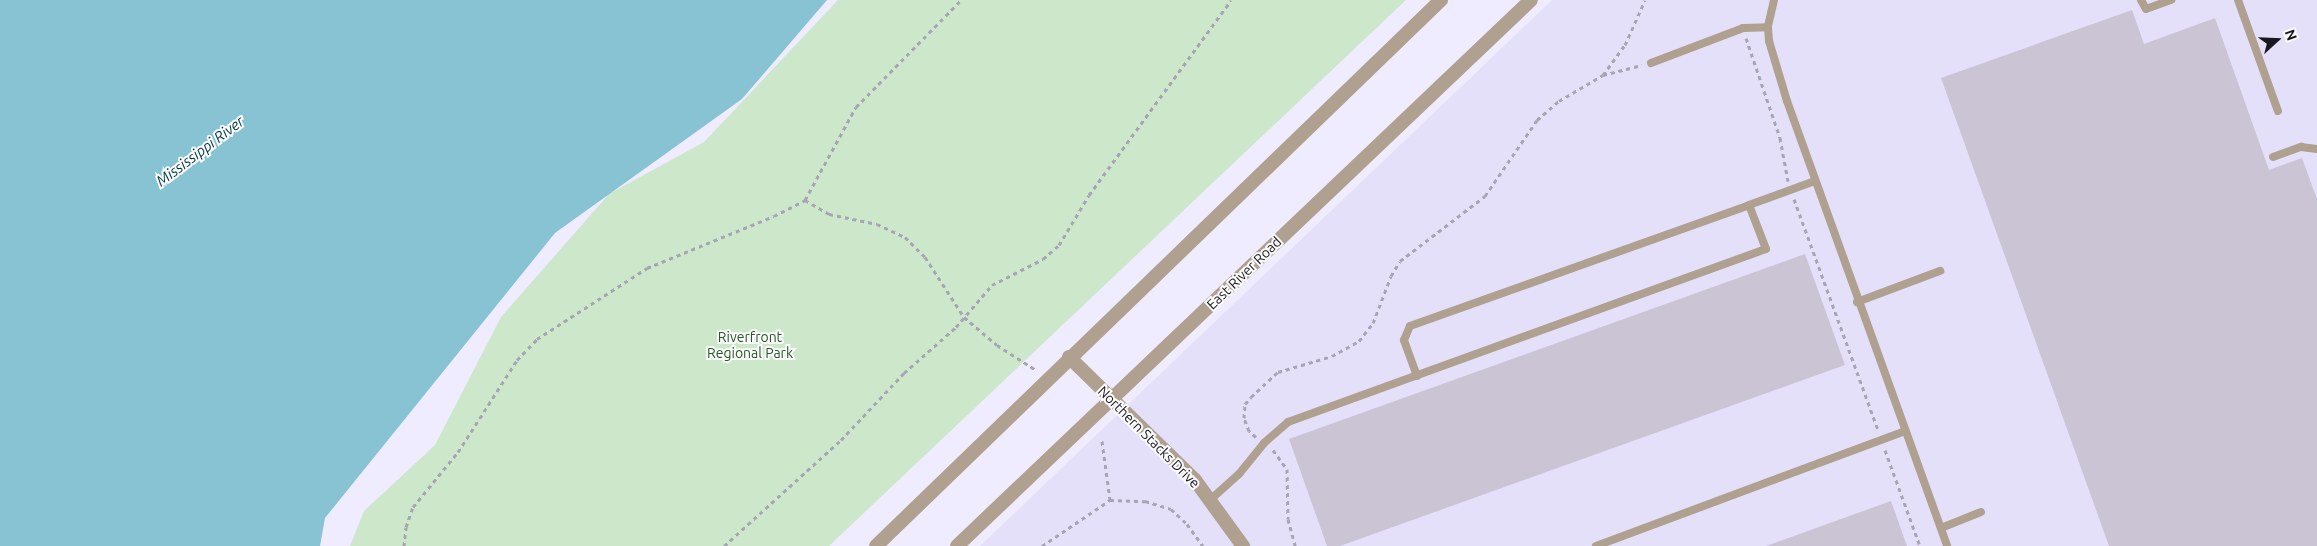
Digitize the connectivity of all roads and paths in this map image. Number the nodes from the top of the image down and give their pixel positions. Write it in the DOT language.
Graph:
graph roads {
  1 [pos="961,0"];
  2 [pos="1231,0"];
  3 [pos="1441,0"];
  4 [pos="1531,0"];
  5 [pos="1645,0"];
  6 [pos="1774,0"];
  7 [pos="2141,0"];
  8 [pos="2171,0"];
  9 [pos="2238,0"];
  10 [pos="1768,27"];
  11 [pos="1743,28"];
  12 [pos="1651,63"];
  13 [pos="1603,75"];
  14 [pos="2278,111"];
  15 [pos="2317,149"];
  16 [pos="2273,157"];
  17 [pos="1816,181"];
  18 [pos="1791,190"];
  19 [pos="805,200"];
  20 [pos="1749,205"];
  21 [pos="1940,271"];
  22 [pos="1857,302"];
  23 [pos="964,317"];
  24 [pos="1069,357"];
  25 [pos="1036,370"];
  26 [pos="1417,376"];
  27 [pos="1111,401"];
  28 [pos="1905,431"];
  29 [pos="1256,436"];
  30 [pos="1881,440"];
  31 [pos="1102,441"];
  32 [pos="1269,447"];
  33 [pos="1110,500"];
  34 [pos="1210,500"];
  35 [pos="1982,512"];
  36 [pos="1941,528"];
  37 [pos="404,546"];
  38 [pos="724,546"];
  39 [pos="876,546"];
  40 [pos="957,546"];
  41 [pos="1042,546"];
  42 [pos="1203,546"];
  43 [pos="1243,546"];
  44 [pos="1295,546"];
  45 [pos="1596,546"];
  46 [pos="1920,546"];
  47 [pos="1947,546"];
  1 -- 19 [label="path"];
  2 -- 23 [label="path"];
  3 -- 24 [label="street"];
  4 -- 27 [label="street, East River Road"];
  5 -- 13 [label="path"];
  6 -- 10 [label="lane"];
  7 -- 8 [label="lane"];
  9 -- 14 [label="lane"];
  10 -- 11 [label="lane"];
  10 -- 17 [label="lane"];
  11 -- 12 [label="lane"];
  11 -- 18 [label="path"];
  12 -- 13 [label="path"];
  13 -- 29 [label="path"];
  15 -- 16 [label="lane"];
  17 -- 18 [label="lane"];
  17 -- 22 [label="lane"];
  18 -- 20 [label="lane"];
  18 -- 30 [label="path"];
  19 -- 23 [label="path"];
  19 -- 37 [label="path"];
  20 -- 26 [label="lane"];
  20 -- 26 [label="lane"];
  21 -- 22 [label="lane"];
  22 -- 28 [label="lane"];
  23 -- 25 [label="path"];
  23 -- 38 [label="path"];
  24 -- 27 [label="street, Northern Stacks Drive"];
  24 -- 39 [label="street"];
  26 -- 34 [label="lane"];
  27 -- 34 [label="street, Northern Stacks Drive"];
  27 -- 40 [label="street, East River Road"];
  28 -- 30 [label="lane"];
  28 -- 36 [label="lane"];
  30 -- 45 [label="lane"];
  30 -- 46 [label="path"];
  31 -- 33 [label="path"];
  32 -- 44 [label="path"];
  33 -- 41 [label="path"];
  33 -- 42 [label="path"];
  34 -- 43 [label="street, Northern Stacks Drive"];
  35 -- 36 [label="lane"];
  36 -- 47 [label="lane"];
}
